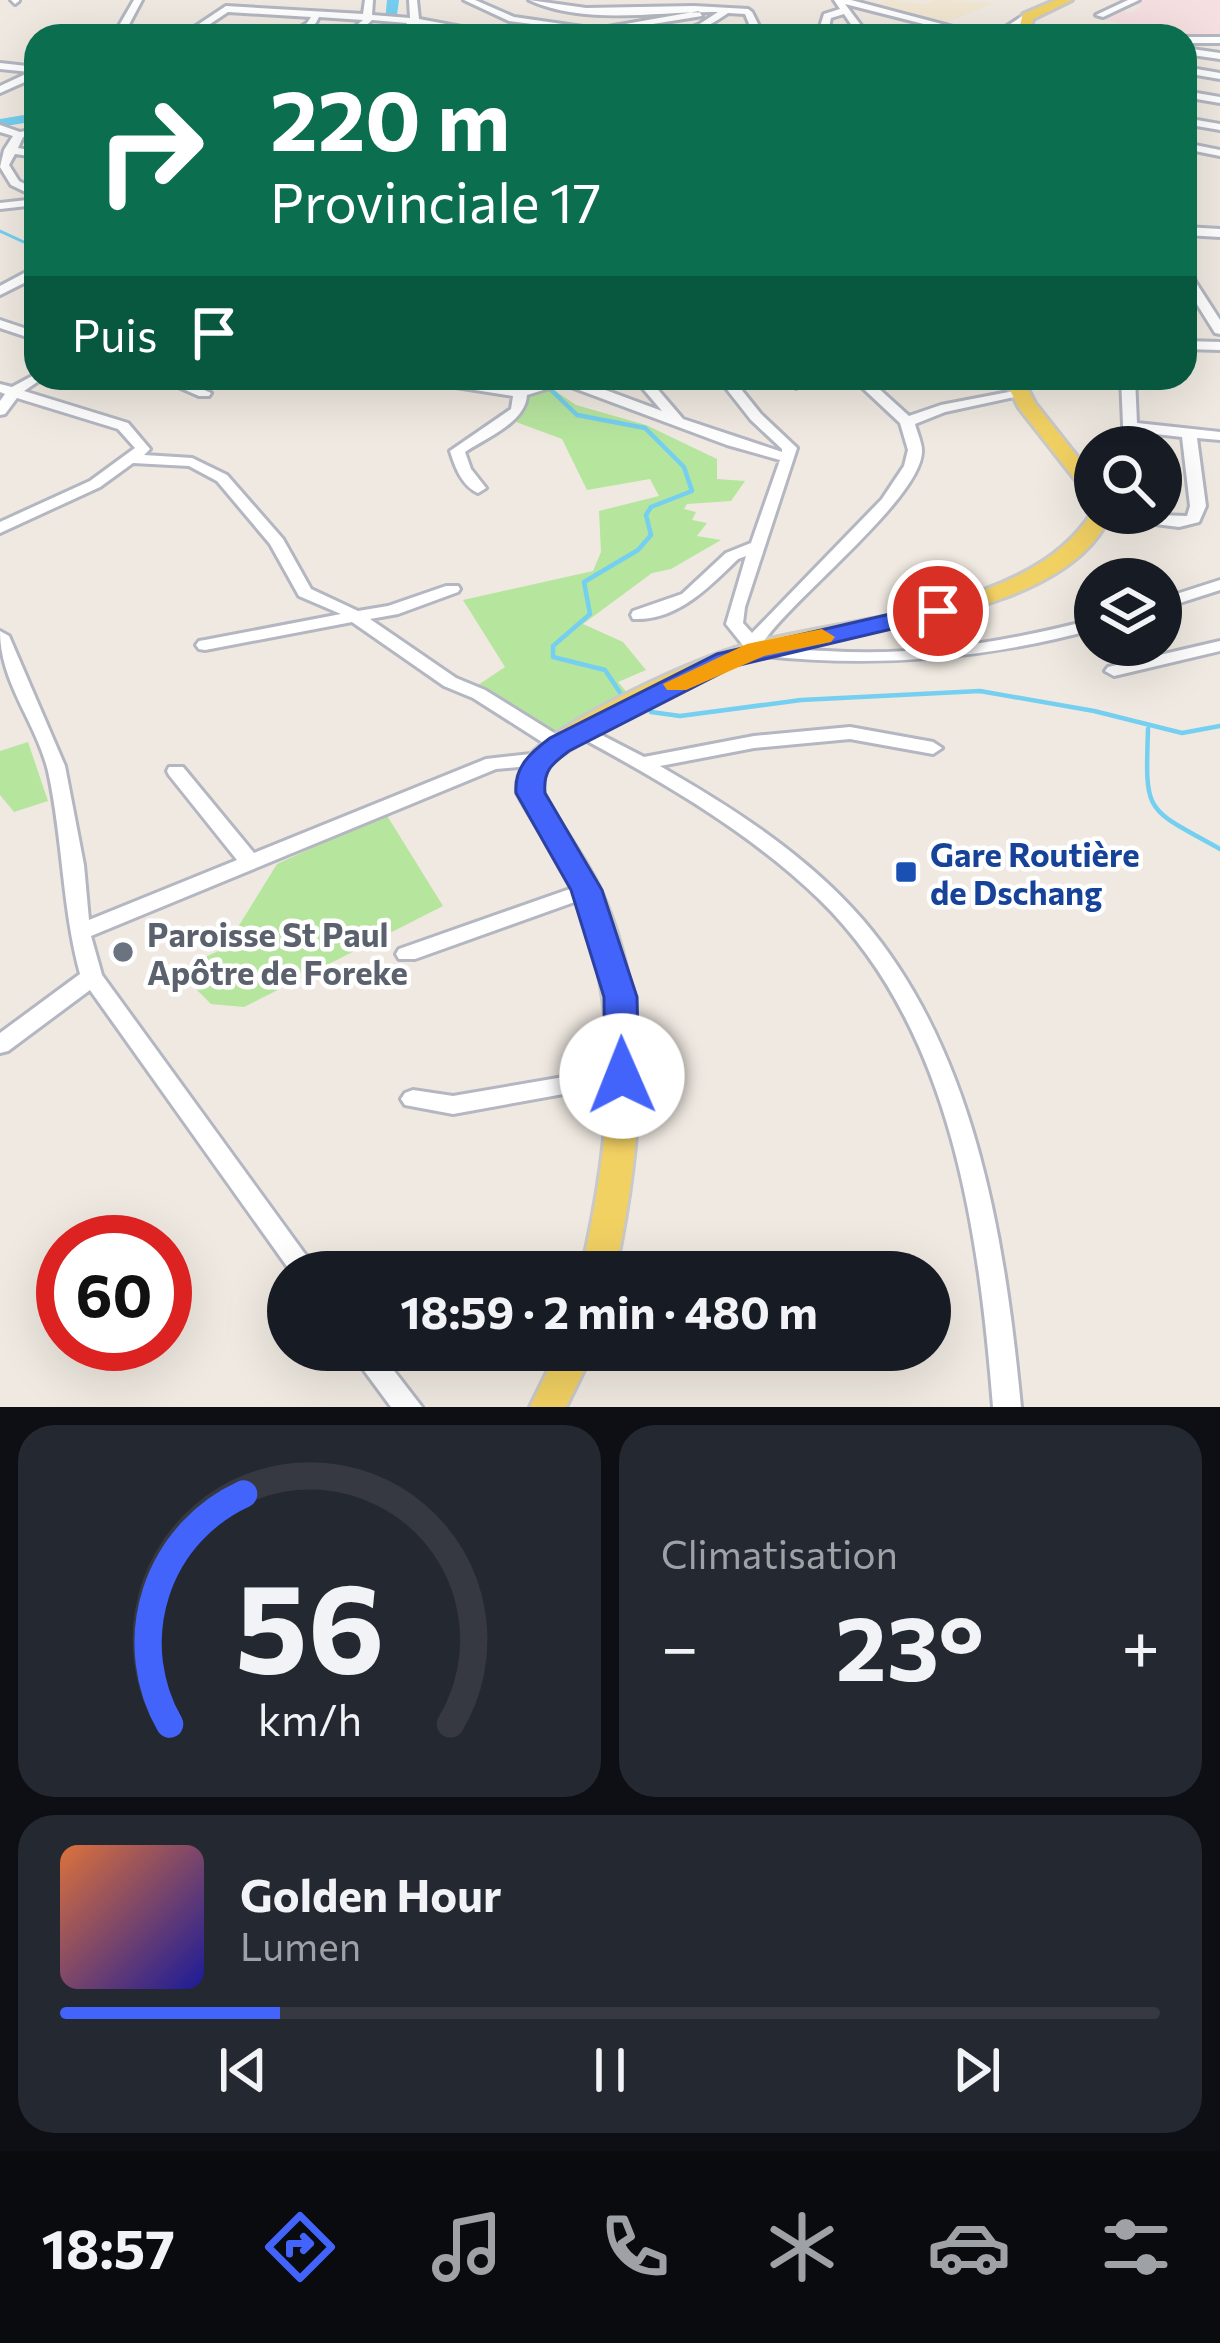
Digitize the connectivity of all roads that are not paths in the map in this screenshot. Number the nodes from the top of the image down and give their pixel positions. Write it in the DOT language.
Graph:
graph roads {
  1 [pos="311,0"];
  2 [pos="368,0"];
  3 [pos="413,0"];
  4 [pos="468,0"];
  5 [pos="752,0"];
  6 [pos="1066,0"];
  7 [pos="1135,0"];
  8 [pos="537,1"];
  9 [pos="601,3"];
  10 [pos="842,3"];
  11 [pos="229,4"];
  12 [pos="730,10"];
  13 [pos="300,14"];
  14 [pos="316,15"];
  15 [pos="1100,15"];
  16 [pos="366,17"];
  17 [pos="1027,17"];
  18 [pos="414,21"];
  19 [pos="202,24"];
  20 [pos="312,24"];
  21 [pos="364,24"];
  22 [pos="412,24"];
  23 [pos="432,24"];
  24 [pos="540,24"];
  25 [pos="633,24"];
  26 [pos="706,24"];
  27 [pos="755,24"];
  28 [pos="931,24"];
  29 [pos="1016,24"];
  30 [pos="1026,24"];
  31 [pos="0,128"];
  32 [pos="24,134"];
  33 [pos="20,135"];
  34 [pos="9,150"];
  35 [pos="24,152"];
  36 [pos="24,188"];
  37 [pos="1197,294"];
  38 [pos="1220,329"];
  39 [pos="7,389"];
  40 [pos="196,390"];
  41 [pos="501,390"];
  42 [pos="529,390"];
  43 [pos="590,390"];
  44 [pos="651,390"];
  45 [pos="734,390"];
  46 [pos="872,390"];
  47 [pos="1001,390"];
  48 [pos="1020,390"];
  49 [pos="1128,390"];
  50 [pos="204,393"];
  51 [pos="520,393"];
  52 [pos="0,411"];
  53 [pos="908,422"];
  54 [pos="681,424"];
  55 [pos="1129,426"];
  56 [pos="1182,432"];
  57 [pos="1189,433"];
  58 [pos="1220,436"];
  59 [pos="788,458"];
  60 [pos="133,459"];
  61 [pos="1074,464"];
  62 [pos="478,488"];
  63 [pos="1182,521"];
  64 [pos="0,528"];
  65 [pos="1092,534"];
  66 [pos="754,547"];
  67 [pos="1220,585"];
  68 [pos="452,589"];
  69 [pos="1182,597"];
  70 [pos="639,615"];
  71 [pos="354,617"];
  72 [pos="1074,630"];
  73 [pos="0,636"];
  74 [pos="205,645"];
  75 [pos="1220,646"];
  76 [pos="755,647"];
  77 [pos="1114,671"];
  78 [pos="561,745"];
  79 [pos="933,748"];
  80 [pos="640,764"];
  81 [pos="176,771"];
  82 [pos="251,863"];
  83 [pos="587,890"];
  84 [pos="79,932"];
  85 [pos="407,954"];
  86 [pos="92,977"];
  87 [pos="0,1045"];
  88 [pos="622,1076"];
  89 [pos="413,1100"];
  90 [pos="290,1251"];
  91 [pos="602,1251"];
  92 [pos="379,1371"];
  93 [pos="566,1371"];
  94 [pos="408,1407"];
  95 [pos="548,1407"];
  96 [pos="1007,1407"];
  1 -- 13 [label="street"];
  2 -- 16 [label="street"];
  3 -- 18 [label="street"];
  4 -- 24 [label="street"];
  5 -- 12 [label="street"];
  6 -- 17 [label="main road"];
  7 -- 15 [label="street"];
  8 -- 9 [label="street"];
  8 -- 12 [label="street"];
  10 -- 28 [label="street"];
  11 -- 13 [label="street"];
  11 -- 19 [label="street"];
  12 -- 25 [label="street"];
  12 -- 26 [label="street"];
  12 -- 27 [label="street"];
  13 -- 14 [label="street"];
  14 -- 16 [label="street"];
  14 -- 20 [label="street"];
  16 -- 18 [label="street"];
  16 -- 21 [label="street"];
  17 -- 29 [label="street"];
  17 -- 30 [label="main road"];
  18 -- 22 [label="street"];
  18 -- 23 [label="street"];
  31 -- 33 [label="street"];
  32 -- 33 [label="street"];
  33 -- 34 [label="street"];
  34 -- 35 [label="street"];
  34 -- 36 [label="street"];
  37 -- 38 [label="street"];
  39 -- 52 [label="street"];
  39 -- 60 [label="street"];
  40 -- 50 [label="street"];
  41 -- 51 [label="street"];
  42 -- 51 [label="street"];
  43 -- 54 [label="street"];
  44 -- 54 [label="street"];
  45 -- 59 [label="street"];
  46 -- 53 [label="street"];
  47 -- 53 [label="street"];
  48 -- 61 [label="main road"];
  49 -- 55 [label="street"];
  51 -- 62 [label="street"];
  53 -- 76 [label="street"];
  54 -- 59 [label="street"];
  56 -- 57 [label="street"];
  57 -- 58 [label="street"];
  57 -- 63 [label="street"];
  59 -- 66 [label="street"];
  60 -- 64 [label="street"];
  60 -- 71 [label="street"];
  65 -- 76 [label="main road"];
  66 -- 70 [label="street"];
  66 -- 76 [label="street"];
  67 -- 69 [label="street"];
  68 -- 71 [label="street"];
  71 -- 74 [label="street"];
  71 -- 78 [label="street"];
  72 -- 76 [label="street"];
  73 -- 84 [label="street"];
  75 -- 77 [label="street"];
  76 -- 78 [label="main road"];
  78 -- 80 [label="street"];
  78 -- 82 [label="street"];
  78 -- 83 [label="main road"];
  79 -- 80 [label="street"];
  80 -- 96 [label="street"];
  81 -- 82 [label="street"];
  82 -- 84 [label="street"];
  83 -- 85 [label="street"];
  83 -- 88 [label="main road"];
  84 -- 86 [label="street"];
  86 -- 87 [label="street"];
  86 -- 90 [label="street"];
  88 -- 89 [label="street"];
  88 -- 91 [label="main road"];
  92 -- 94 [label="street"];
  93 -- 95 [label="main road"];
}
